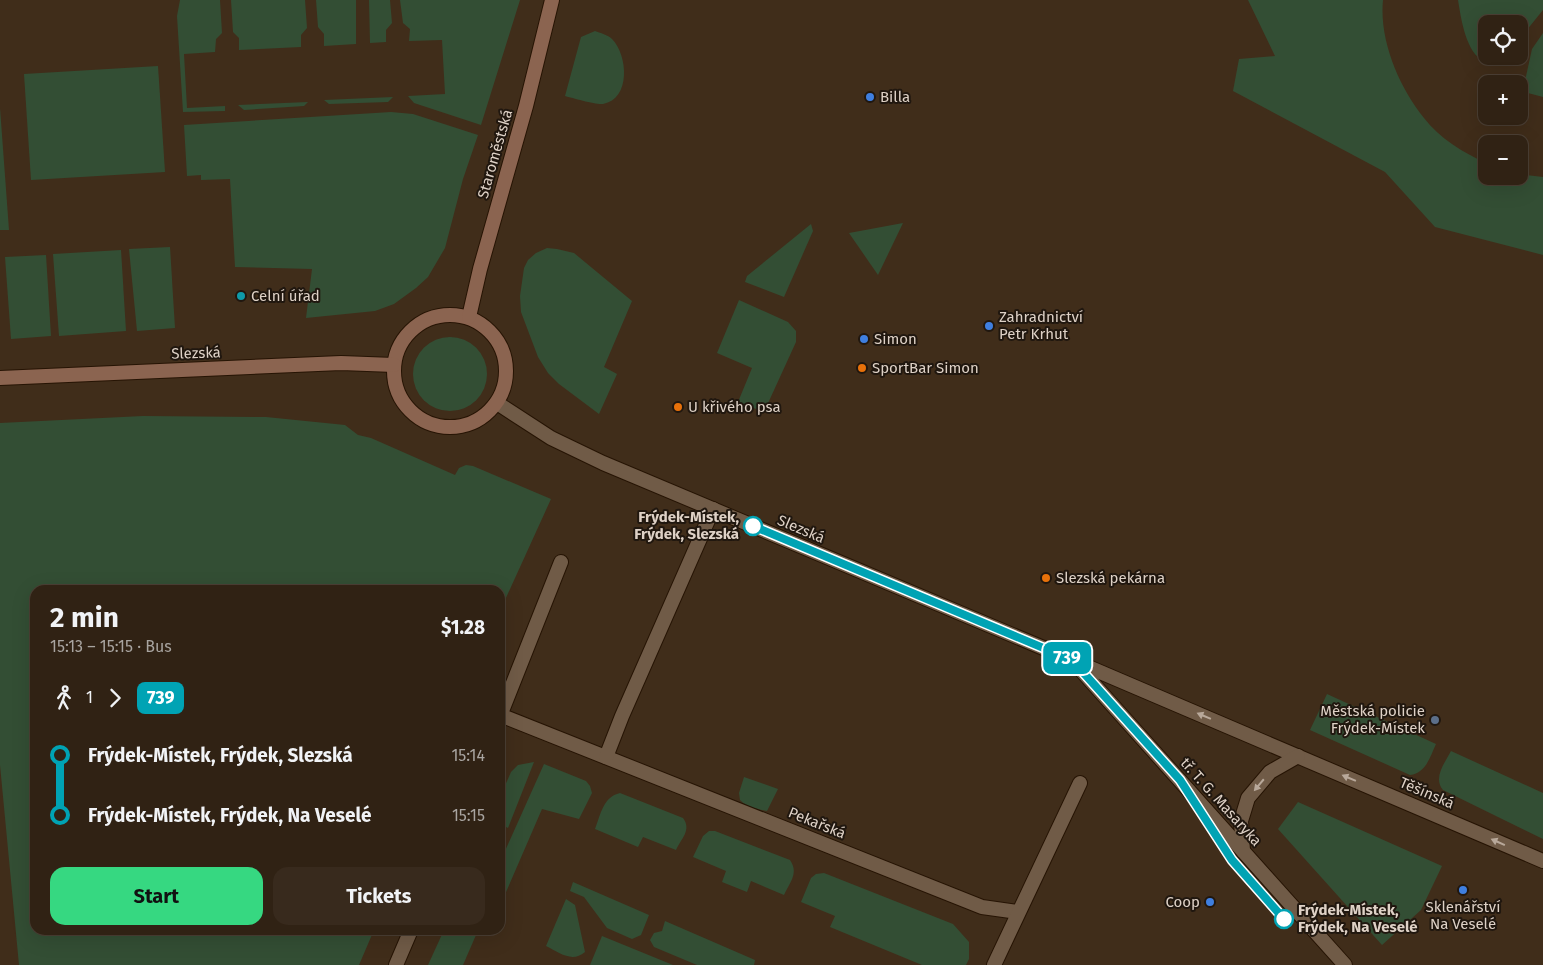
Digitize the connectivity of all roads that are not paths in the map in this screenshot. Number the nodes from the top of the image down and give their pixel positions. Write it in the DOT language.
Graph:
graph roads {
  1 [pos="552,0"];
  2 [pos="468,317"];
  3 [pos="394,365"];
  4 [pos="0,378"];
  5 [pos="497,403"];
  6 [pos="713,509"];
  7 [pos="561,562"];
  8 [pos="1072,660"];
  9 [pos="505,703"];
  10 [pos="505,718"];
  11 [pos="1298,756"];
  12 [pos="606,757"];
  13 [pos="1080,783"];
  14 [pos="1243,851"];
  15 [pos="1543,861"];
  16 [pos="1018,912"];
  17 [pos="409,935"];
  18 [pos="396,965"];
  19 [pos="994,965"];
  20 [pos="1345,965"];
  1 -- 2 [label="main road, Staroměstská"];
  2 -- 3 [label="main road"];
  2 -- 5 [label="main road"];
  3 -- 4 [label="main road, Slezská"];
  3 -- 5 [label="main road"];
  5 -- 6 [label="street, Slezská"];
  6 -- 8 [label="street, Slezská"];
  6 -- 12 [label="street"];
  7 -- 9 [label="street, Pekařská"];
  11 -- 8 [label="street, Těšínská, one-way"];
  8 -- 14 [label="street, tř. T. G. Masaryka"];
  10 -- 12 [label="street, Pekařská"];
  11 -- 14 [label="street, one-way"];
  15 -- 11 [label="street, Těšínská, one-way"];
  12 -- 16 [label="street, Pekařská"];
  13 -- 16 [label="street"];
  14 -- 20 [label="street, tř. T. G. Masaryka"];
  16 -- 19 [label="street"];
  17 -- 18 [label="street"];
}
